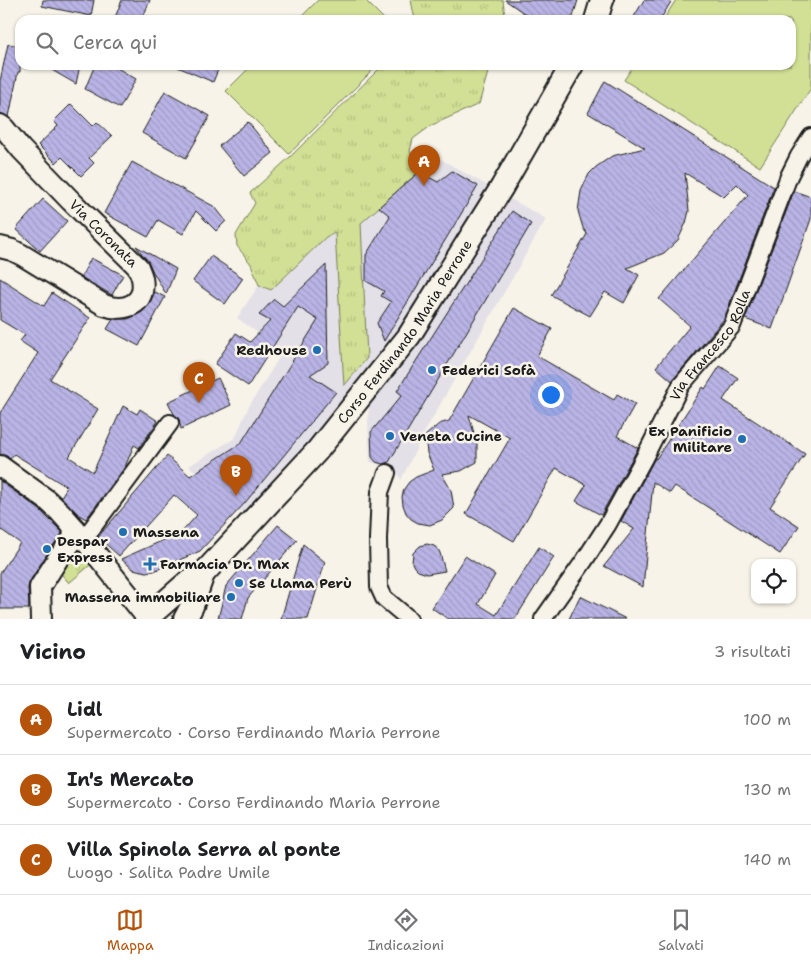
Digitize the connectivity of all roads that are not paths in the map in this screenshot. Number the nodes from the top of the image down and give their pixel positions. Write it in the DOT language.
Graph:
graph roads {
  1 [pos="602,0"];
  2 [pos="598,15"];
  3 [pos="569,70"];
  4 [pos="0,125"];
  5 [pos="811,137"];
  6 [pos="0,247"];
  7 [pos="170,423"];
  8 [pos="0,466"];
  9 [pos="387,473"];
  10 [pos="79,534"];
  11 [pos="196,577"];
  12 [pos="188,612"];
  13 [pos="41,619"];
  14 [pos="147,619"];
  15 [pos="160,619"];
  16 [pos="409,619"];
  17 [pos="543,619"];
  1 -- 2 [label="main road"];
  3 -- 11 [label="main road, Corso Ferdinando Maria Perrone"];
  4 -- 6 [label="street, Via Coronata"];
  5 -- 17 [label="street, Via Francesco Rolla"];
  7 -- 10 [label="street"];
  8 -- 10 [label="street"];
  9 -- 16 [label="street"];
  10 -- 13 [label="street"];
  10 -- 14 [label="street"];
  11 -- 12 [label="main road, Corso Ferdinando Maria Perrone"];
  11 -- 14 [label="main road"];
  14 -- 15 [label="main road"];
}
